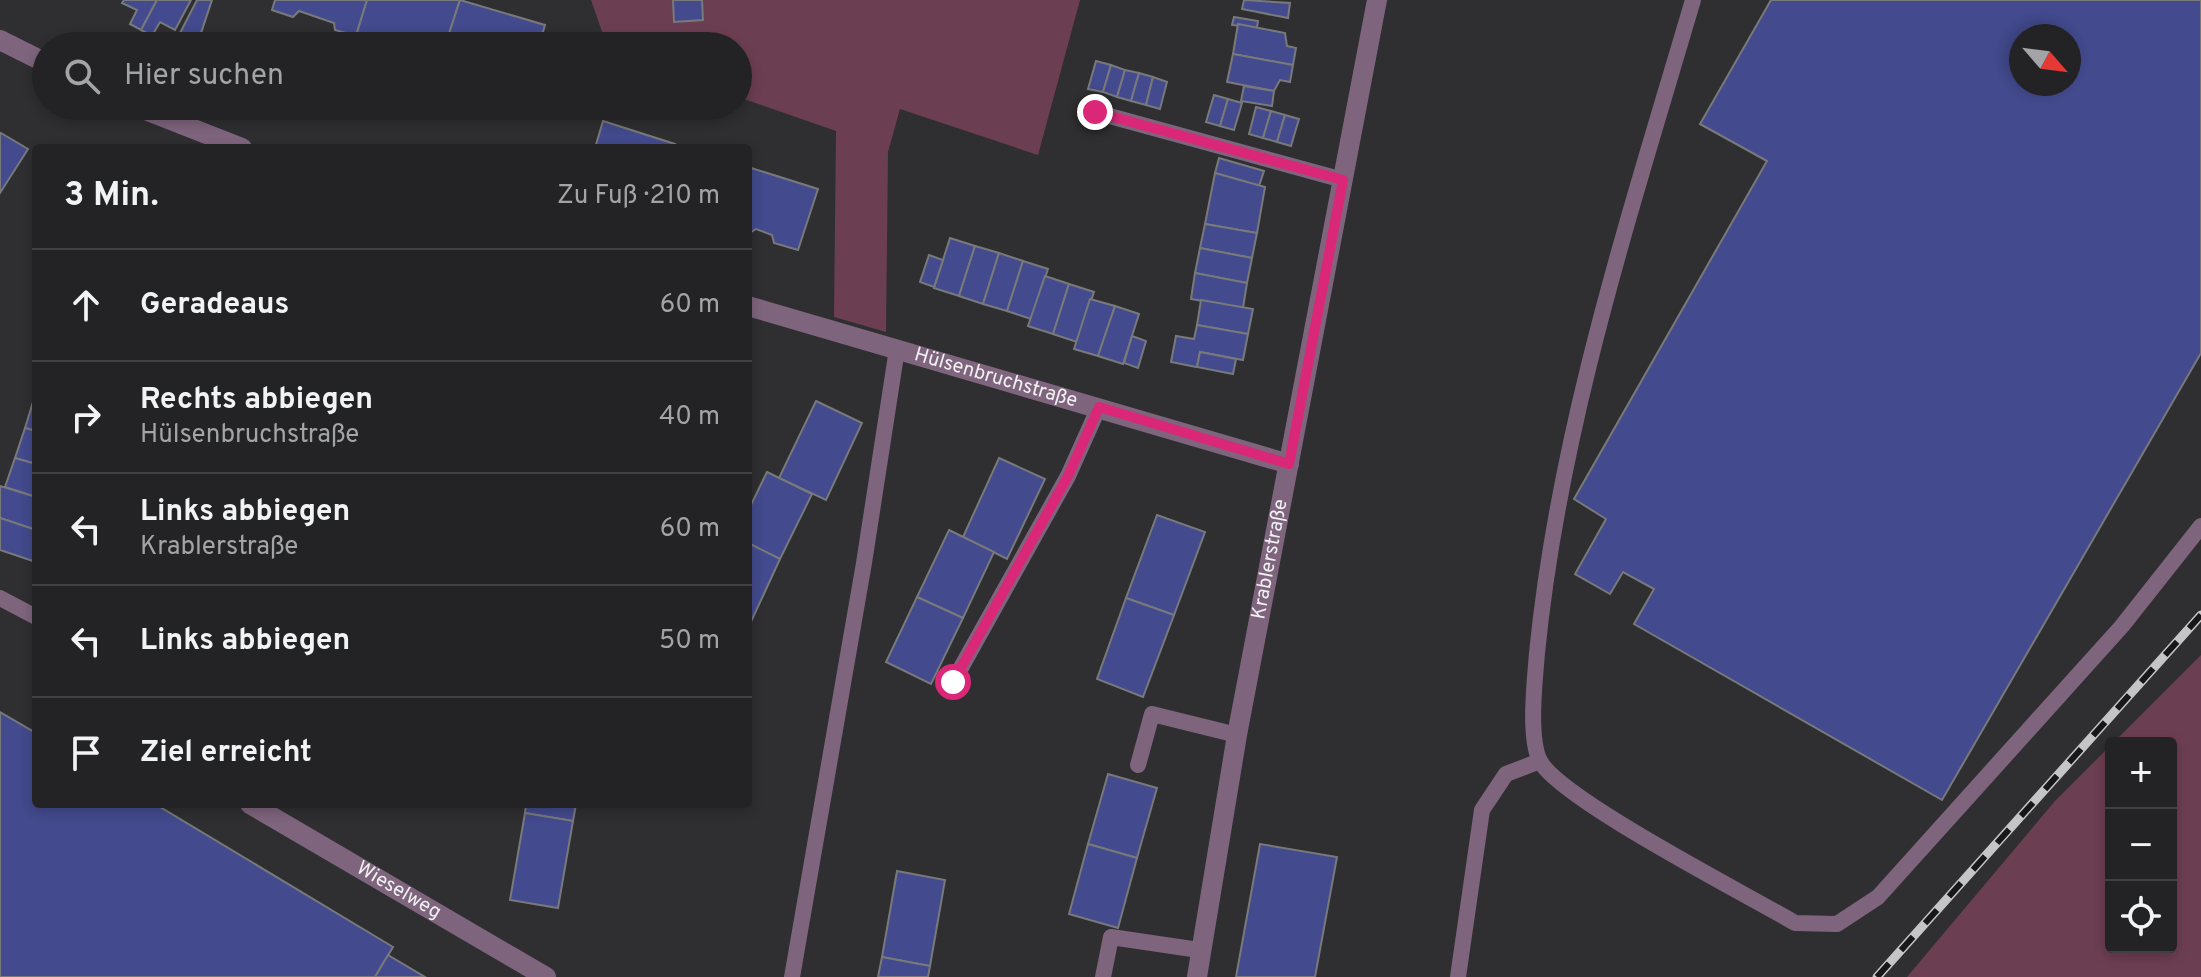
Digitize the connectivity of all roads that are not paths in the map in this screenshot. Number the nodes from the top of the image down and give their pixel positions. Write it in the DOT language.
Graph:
graph roads {
  1 [pos="1377,0"];
  2 [pos="1693,0"];
  3 [pos="0,40"];
  4 [pos="32,56"];
  5 [pos="1095,112"];
  6 [pos="166,120"];
  7 [pos="220,144"];
  8 [pos="1343,180"];
  9 [pos="752,307"];
  10 [pos="897,349"];
  11 [pos="1099,407"];
  12 [pos="1289,464"];
  13 [pos="2201,526"];
  14 [pos="0,598"];
  15 [pos="32,615"];
  16 [pos="953,682"];
  17 [pos="1237,735"];
  18 [pos="1540,761"];
  19 [pos="1138,765"];
  20 [pos="257,808"];
  21 [pos="1199,950"];
  22 [pos="546,977"];
  23 [pos="792,977"];
  24 [pos="1103,977"];
  25 [pos="1197,977"];
  26 [pos="1458,977"];
  1 -- 8 [label="street, Krablerstraße"];
  2 -- 18 [label="lane"];
  3 -- 4 [label="street"];
  5 -- 8 [label="lane"];
  6 -- 7 [label="street"];
  8 -- 12 [label="street, Krablerstraße"];
  9 -- 10 [label="street, Hülsenbruchstraße"];
  10 -- 11 [label="street, Hülsenbruchstraße"];
  10 -- 23 [label="lane"];
  11 -- 12 [label="street, Hülsenbruchstraße"];
  11 -- 16 [label="lane"];
  12 -- 17 [label="street, Krablerstraße"];
  13 -- 18 [label="lane"];
  14 -- 15 [label="lane"];
  17 -- 19 [label="lane"];
  17 -- 21 [label="street, Krablerstraße"];
  18 -- 26 [label="lane"];
  20 -- 22 [label="street, Wieselweg"];
  21 -- 24 [label="lane"];
  21 -- 25 [label="street, Krablerstraße"];
}
